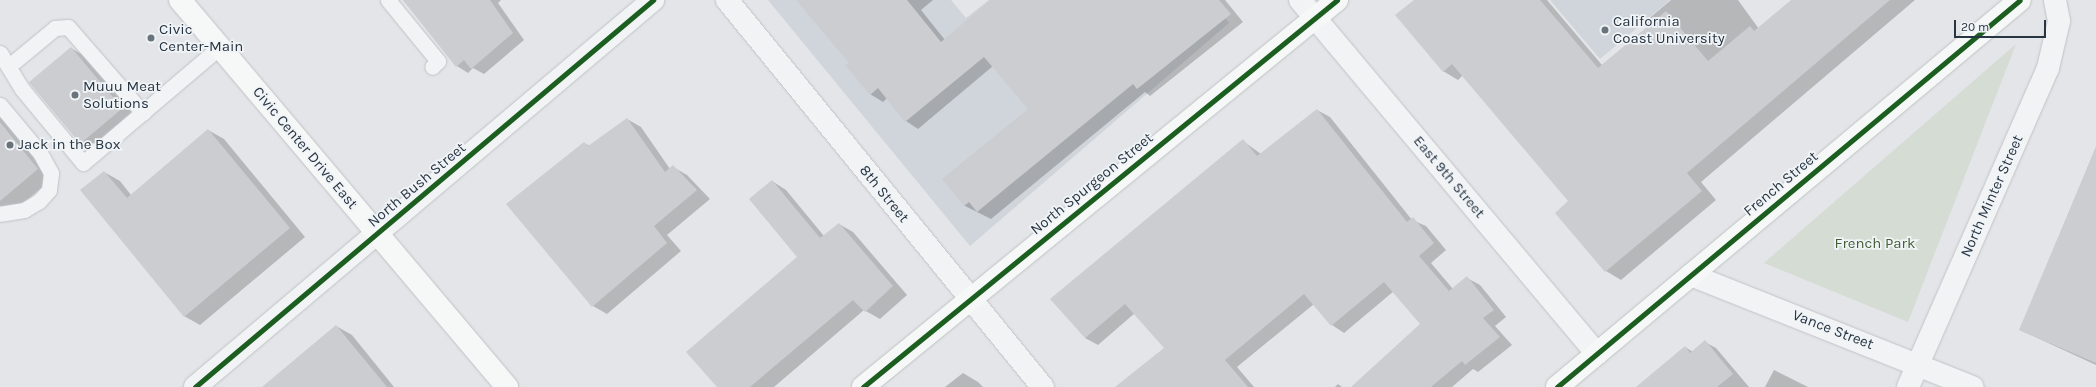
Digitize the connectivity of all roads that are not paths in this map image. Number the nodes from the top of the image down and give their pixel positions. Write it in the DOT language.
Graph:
graph roads {
  1 [pos="180,0"];
  2 [pos="388,0"];
  3 [pos="653,0"];
  4 [pos="727,0"];
  5 [pos="1300,0"];
  6 [pos="1337,0"];
  7 [pos="2020,0"];
  8 [pos="2055,0"];
  9 [pos="1315,18"];
  10 [pos="220,47"];
  11 [pos="0,52"];
  12 [pos="9,66"];
  13 [pos="432,67"];
  14 [pos="0,105"];
  15 [pos="142,113"];
  16 [pos="0,214"];
  17 [pos="378,234"];
  18 [pos="1691,275"];
  19 [pos="970,299"];
  20 [pos="1597,354"];
  21 [pos="1919,363"];
  22 [pos="195,387"];
  23 [pos="507,387"];
  24 [pos="863,387"];
  25 [pos="1042,387"];
  26 [pos="1557,387"];
  27 [pos="1908,387"];
  28 [pos="1973,387"];
  1 -- 10 [label="street, Civic Center Drive East"];
  2 -- 13 [label="lane"];
  3 -- 17 [label="street, North Bush Street"];
  4 -- 19 [label="street, 8th Street"];
  5 -- 9 [label="street, East 9th Street"];
  6 -- 9 [label="street, North Spurgeon Street"];
  7 -- 18 [label="street, French Street"];
  8 -- 21 [label="street, North Minter Street"];
  9 -- 19 [label="street, North Spurgeon Street"];
  9 -- 20 [label="street, East 9th Street"];
  10 -- 15 [label="lane"];
  10 -- 17 [label="street, Civic Center Drive East"];
  11 -- 12 [label="lane"];
  12 -- 15 [label="lane"];
  12 -- 15 [label="lane"];
  14 -- 16 [label="lane"];
  17 -- 22 [label="street, North Bush Street"];
  17 -- 23 [label="street, Civic Center Drive East"];
  18 -- 20 [label="street, French Street"];
  18 -- 21 [label="street, Vance Street"];
  19 -- 24 [label="street, North Spurgeon Street"];
  19 -- 25 [label="street, 8th Street"];
  20 -- 26 [label="street, French Street"];
  21 -- 27 [label="street, North Minter Street"];
  21 -- 28 [label="street, Vance Street"];
}
